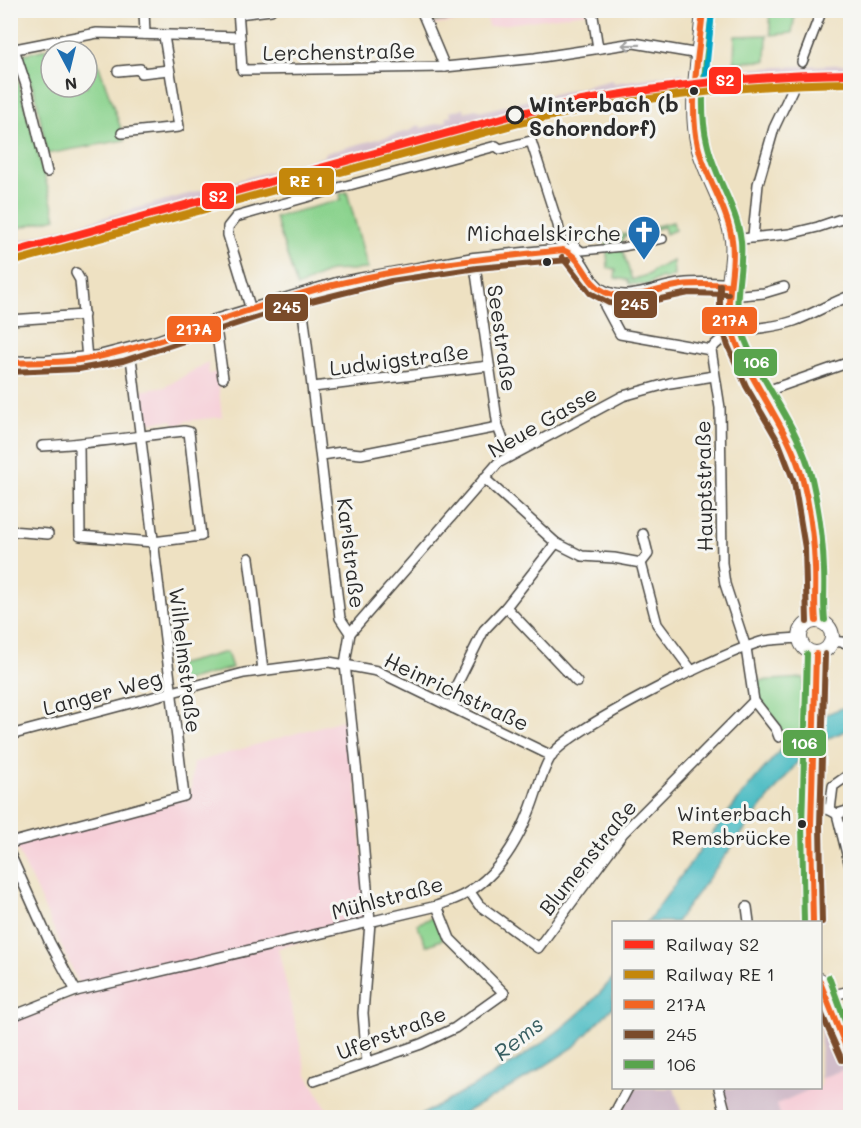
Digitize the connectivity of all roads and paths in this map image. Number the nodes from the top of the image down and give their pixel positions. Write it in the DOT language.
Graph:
graph roads {
  1 [pos="144,10"];
  2 [pos="271,10"];
  3 [pos="422,10"];
  4 [pos="592,10"];
  5 [pos="703,10"];
  6 [pos="824,10"];
  7 [pos="238,12"];
  8 [pos="145,34"];
  9 [pos="164,36"];
  10 [pos="240,37"];
  11 [pos="598,48"];
  12 [pos="12,50"];
  13 [pos="699,54"];
  14 [pos="802,62"];
  15 [pos="445,67"];
  16 [pos="169,70"];
  17 [pos="118,71"];
  18 [pos="792,90"];
  19 [pos="122,133"];
  20 [pos="47,172"];
  21 [pos="850,216"];
  22 [pos="753,236"];
  23 [pos="663,239"];
  24 [pos="732,240"];
  25 [pos="566,250"];
  26 [pos="474,259"];
  27 [pos="76,273"];
  28 [pos="784,287"];
  29 [pos="729,291"];
  30 [pos="606,293"];
  31 [pos="301,295"];
  32 [pos="850,296"];
  33 [pos="251,310"];
  34 [pos="84,315"];
  35 [pos="10,320"];
  36 [pos="215,321"];
  37 [pos="733,333"];
  38 [pos="130,349"];
  39 [pos="711,350"];
  40 [pos="87,359"];
  41 [pos="850,362"];
  42 [pos="10,363"];
  43 [pos="489,366"];
  44 [pos="714,376"];
  45 [pos="223,378"];
  46 [pos="313,387"];
  47 [pos="761,393"];
  48 [pos="498,427"];
  49 [pos="140,436"];
  50 [pos="79,444"];
  51 [pos="42,446"];
  52 [pos="322,454"];
  53 [pos="508,456"];
  54 [pos="484,478"];
  55 [pos="10,531"];
  56 [pos="48,534"];
  57 [pos="643,534"];
  58 [pos="153,542"];
  59 [pos="556,543"];
  60 [pos="249,558"];
  61 [pos="641,563"];
  62 [pos="506,607"];
  63 [pos="816,621"];
  64 [pos="350,633"];
  65 [pos="800,638"];
  66 [pos="832,641"];
  67 [pos="850,643"];
  68 [pos="746,648"];
  69 [pos="816,654"];
  70 [pos="345,664"];
  71 [pos="263,670"];
  72 [pos="692,671"];
  73 [pos="577,682"];
  74 [pos="172,692"];
  75 [pos="754,701"];
  76 [pos="453,708"];
  77 [pos="10,735"];
  78 [pos="779,737"];
  79 [pos="552,756"];
  80 [pos="850,774"];
  81 [pos="812,806"];
  82 [pos="850,810"];
  83 [pos="833,812"];
  84 [pos="10,843"];
  85 [pos="10,854"];
  86 [pos="850,866"];
  87 [pos="470,892"];
  88 [pos="437,906"];
  89 [pos="747,907"];
  90 [pos="749,921"];
  91 [pos="813,921"];
  92 [pos="370,922"];
  93 [pos="822,987"];
  94 [pos="76,991"];
  95 [pos="850,992"];
  96 [pos="825,997"];
  97 [pos="10,1017"];
  98 [pos="850,1057"];
  99 [pos="367,1062"];
  100 [pos="314,1081"];
  101 [pos="627,1089"];
  102 [pos="718,1089"];
  103 [pos="612,1118"];
  104 [pos="727,1118"];
  1 -- 8 [label="street"];
  2 -- 7 [label="street"];
  3 -- 15 [label="street"];
  4 -- 11 [label="street"];
  5 -- 13 [label="main road"];
  6 -- 14 [label="street"];
  7 -- 10 [label="street"];
  8 -- 9 [label="street, Lerchenstraße"];
  8 -- 12 [label="street, Lerchenstraße"];
  9 -- 10 [label="street, Lerchenstraße"];
  9 -- 16 [label="street"];
  10 -- 15 [label="street, Lerchenstraße"];
  13 -- 11 [label="street, Lerchenstraße, one-way"];
  11 -- 15 [label="street, Lerchenstraße"];
  12 -- 20 [label="street"];
  13 -- 24 [label="main road"];
  16 -- 17 [label="street"];
  16 -- 19 [label="street"];
  18 -- 22 [label="street"];
  21 -- 22 [label="street"];
  22 -- 24 [label="street"];
  23 -- 25 [label="street"];
  24 -- 29 [label="main road"];
  25 -- 26 [label="street"];
  25 -- 30 [label="street"];
  25 -- 33 [label="street"];
  26 -- 31 [label="street"];
  26 -- 43 [label="street, Seestraße"];
  27 -- 34 [label="street"];
  28 -- 29 [label="street"];
  29 -- 30 [label="street"];
  29 -- 37 [label="main road"];
  30 -- 39 [label="street"];
  31 -- 33 [label="street"];
  31 -- 46 [label="street, Karlstraße"];
  32 -- 37 [label="street"];
  33 -- 36 [label="street"];
  34 -- 35 [label="street"];
  34 -- 40 [label="street"];
  36 -- 38 [label="street"];
  36 -- 45 [label="street"];
  37 -- 39 [label="street"];
  37 -- 47 [label="main road"];
  38 -- 40 [label="street"];
  38 -- 49 [label="street, Wilhelmstraße"];
  39 -- 44 [label="street, Hauptstraße"];
  40 -- 42 [label="street"];
  41 -- 47 [label="street"];
  43 -- 46 [label="street, Ludwigstraße"];
  43 -- 48 [label="street, Seestraße"];
  44 -- 53 [label="street, Neue Gasse"];
  44 -- 68 [label="street, Hauptstraße"];
  46 -- 52 [label="street, Karlstraße"];
  47 -- 63 [label="main road"];
  48 -- 52 [label="street"];
  48 -- 53 [label="street, Seestraße"];
  49 -- 50 [label="street"];
  49 -- 58 [label="street, Wilhelmstraße"];
  49 -- 58 [label="street"];
  50 -- 51 [label="street"];
  50 -- 58 [label="street"];
  52 -- 64 [label="street, Karlstraße"];
  53 -- 54 [label="street, Neue Gasse"];
  54 -- 59 [label="street"];
  54 -- 64 [label="street, Neue Gasse"];
  55 -- 56 [label="street"];
  57 -- 61 [label="street"];
  58 -- 74 [label="street, Wilhelmstraße"];
  59 -- 61 [label="street"];
  59 -- 62 [label="street"];
  60 -- 71 [label="street"];
  61 -- 72 [label="street"];
  62 -- 73 [label="street"];
  62 -- 76 [label="street"];
  63 -- 65 [label="main road"];
  63 -- 66 [label="main road"];
  64 -- 70 [label="street, Karlstraße"];
  65 -- 68 [label="street, Mühlstraße"];
  65 -- 69 [label="main road"];
  66 -- 67 [label="street"];
  66 -- 69 [label="main road"];
  68 -- 72 [label="street, Mühlstraße"];
  68 -- 75 [label="street, Hauptstraße"];
  69 -- 81 [label="main road"];
  70 -- 71 [label="street, Langer Weg"];
  70 -- 76 [label="street, Heinrichstraße"];
  70 -- 92 [label="street, Karlstraße"];
  71 -- 74 [label="street, Langer Weg"];
  72 -- 79 [label="street, Mühlstraße"];
  74 -- 77 [label="street, Langer Weg"];
  74 -- 84 [label="street, Wilhelmstraße"];
  75 -- 78 [label="street"];
  75 -- 87 [label="street, Blumenstraße"];
  76 -- 79 [label="street, Heinrichstraße"];
  79 -- 87 [label="street, Mühlstraße"];
  80 -- 83 [label="street"];
  81 -- 83 [label="street"];
  81 -- 91 [label="main road"];
  82 -- 83 [label="street"];
  83 -- 86 [label="street"];
  85 -- 94 [label="street"];
  87 -- 88 [label="street, Mühlstraße"];
  88 -- 92 [label="street, Mühlstraße"];
  88 -- 99 [label="street, Uferstraße"];
  89 -- 90 [label="street"];
  92 -- 94 [label="street, Mühlstraße"];
  92 -- 99 [label="street, Karlstraße"];
  93 -- 96 [label="main road"];
  94 -- 97 [label="street, Mühlstraße"];
  95 -- 96 [label="street"];
  96 -- 98 [label="main road"];
  99 -- 100 [label="street, Uferstraße"];
  101 -- 103 [label="street"];
  102 -- 104 [label="street"];
}
